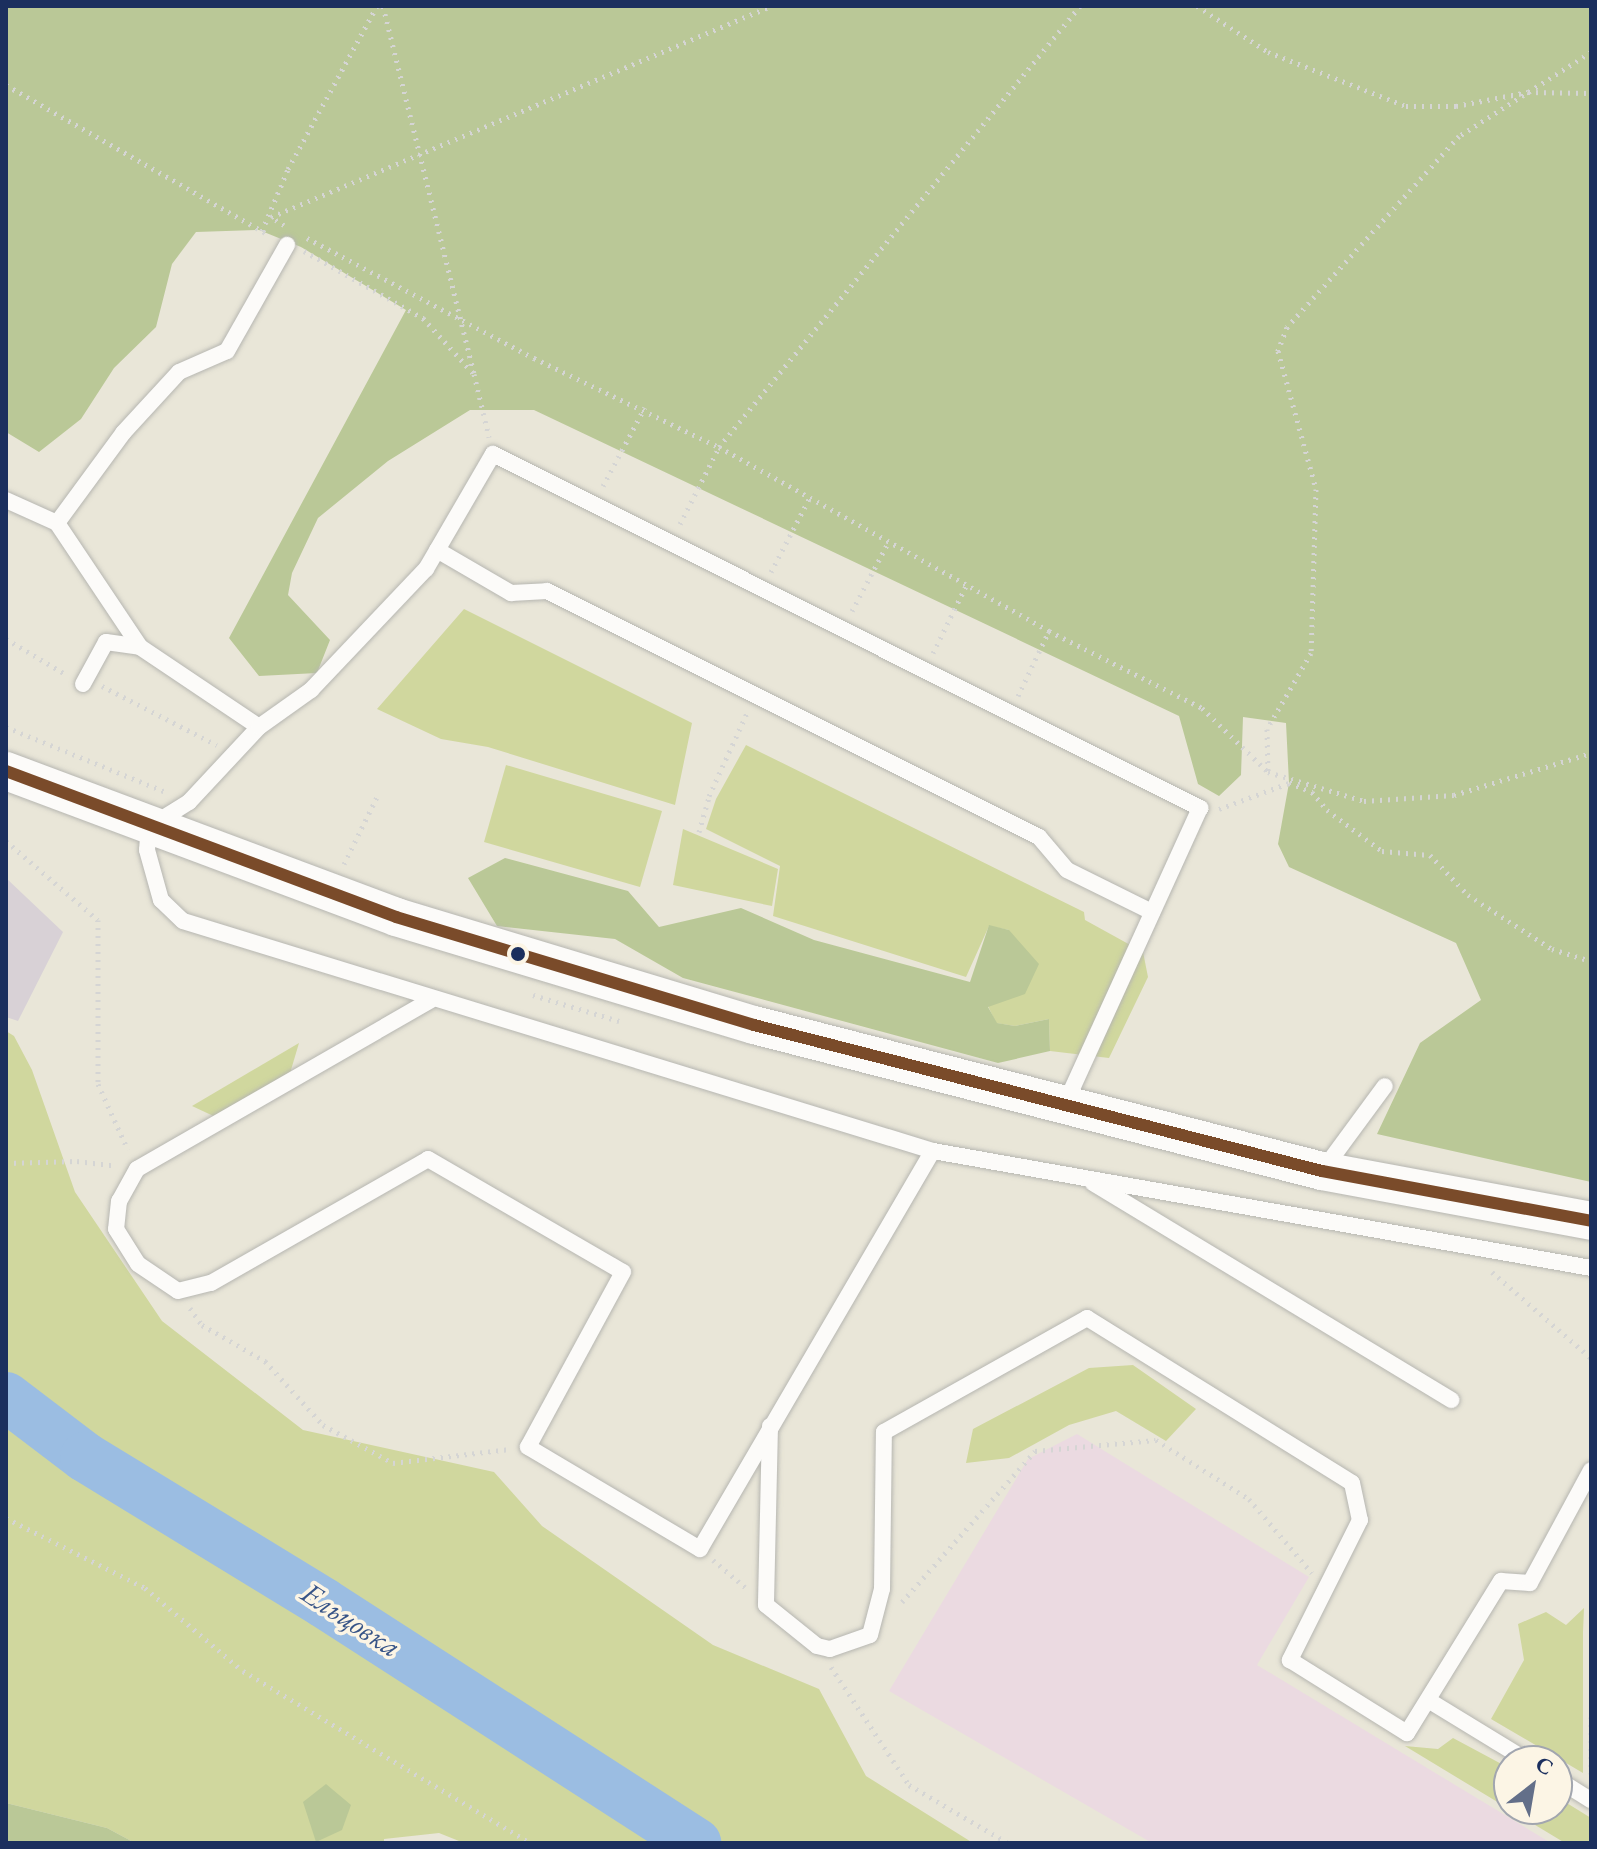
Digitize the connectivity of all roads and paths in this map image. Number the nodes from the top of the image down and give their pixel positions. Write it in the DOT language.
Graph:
graph roads {
  1 [pos="380,6"];
  2 [pos="771,6"];
  3 [pos="1080,6"];
  4 [pos="1197,6"];
  5 [pos="1591,52"];
  6 [pos="6,85"];
  7 [pos="1528,92"];
  8 [pos="1591,93"];
  9 [pos="419,154"];
  10 [pos="271,217"];
  11 [pos="262,231"];
  12 [pos="287,245"];
  13 [pos="461,320"];
  14 [pos="474,374"];
  15 [pos="645,407"];
  16 [pos="719,447"];
  17 [pos="493,454"];
  18 [pos="811,495"];
  19 [pos="6,500"];
  20 [pos="593,504"];
  21 [pos="57,523"];
  22 [pos="670,543"];
  23 [pos="888,543"];
  24 [pos="437,550"];
  25 [pos="966,586"];
  26 [pos="763,587"];
  27 [pos="844,626"];
  28 [pos="1049,631"];
  29 [pos="6,639"];
  30 [pos="140,647"];
  31 [pos="926,669"];
  32 [pos="83,684"];
  33 [pos="754,697"];
  34 [pos="1010,711"];
  35 [pos="6,727"];
  36 [pos="259,727"];
  37 [pos="1591,753"];
  38 [pos="236,755"];
  39 [pos="6,771"];
  40 [pos="1268,772"];
  41 [pos="377,797"];
  42 [pos="189,802"];
  43 [pos="1195,818"];
  44 [pos="149,827"];
  45 [pos="699,832"];
  46 [pos="6,841"];
  47 [pos="331,889"];
  48 [pos="1152,912"];
  49 [pos="1591,961"];
  50 [pos="431,1000"];
  51 [pos="1385,1086"];
  52 [pos="1064,1108"];
  53 [pos="933,1151"];
  54 [pos="6,1163"];
  55 [pos="137,1169"];
  56 [pos="1322,1171"];
  57 [pos="1084,1178"];
  58 [pos="1591,1221"];
  59 [pos="1591,1268"];
  60 [pos="1477,1269"];
  61 [pos="178,1291"];
  62 [pos="1591,1358"];
  63 [pos="1452,1400"];
  64 [pos="770,1425"];
  65 [pos="528,1447"];
  66 [pos="1591,1470"];
  67 [pos="6,1518"];
  68 [pos="700,1549"];
  69 [pos="1326,1589"];
  70 [pos="766,1605"];
  71 [pos="870,1635"];
  72 [pos="817,1646"];
  73 [pos="1428,1700"];
  74 [pos="1591,1717"];
  75 [pos="1502,1745"];
  76 [pos="1573,1789"];
  77 [pos="1591,1800"];
  78 [pos="530,1843"];
  79 [pos="1008,1843"];
  1 -- 9 [label="path"];
  1 -- 10 [label="path"];
  2 -- 9 [label="path"];
  3 -- 16 [label="path"];
  4 -- 7 [label="path"];
  5 -- 7 [label="path"];
  6 -- 11 [label="path"];
  7 -- 8 [label="path"];
  7 -- 40 [label="path"];
  9 -- 10 [label="path"];
  9 -- 13 [label="path"];
  10 -- 11 [label="path"];
  10 -- 13 [label="path"];
  11 -- 12 [label="path"];
  12 -- 14 [label="path"];
  12 -- 21 [label="lane"];
  13 -- 14 [label="path"];
  13 -- 15 [label="path"];
  14 -- 17 [label="path"];
  15 -- 16 [label="path"];
  15 -- 20 [label="path"];
  16 -- 18 [label="path"];
  16 -- 22 [label="path"];
  17 -- 20 [label="lane"];
  17 -- 24 [label="lane"];
  18 -- 23 [label="path"];
  18 -- 26 [label="path"];
  19 -- 21 [label="lane"];
  20 -- 22 [label="lane"];
  21 -- 30 [label="lane"];
  22 -- 26 [label="lane"];
  23 -- 25 [label="path"];
  23 -- 27 [label="path"];
  24 -- 33 [label="lane"];
  24 -- 36 [label="lane"];
  25 -- 28 [label="path"];
  25 -- 31 [label="path"];
  26 -- 27 [label="lane"];
  27 -- 31 [label="lane"];
  28 -- 34 [label="path"];
  28 -- 40 [label="path"];
  29 -- 32 [label="path"];
  30 -- 32 [label="lane"];
  30 -- 36 [label="lane"];
  31 -- 34 [label="lane"];
  32 -- 38 [label="path"];
  33 -- 45 [label="path"];
  33 -- 48 [label="lane"];
  34 -- 43 [label="lane"];
  35 -- 42 [label="path"];
  36 -- 38 [label="lane"];
  37 -- 40 [label="path"];
  38 -- 42 [label="lane"];
  39 -- 44 [label="street"];
  41 -- 47 [label="path"];
  42 -- 44 [label="lane"];
  43 -- 48 [label="lane"];
  43 -- 49 [label="path"];
  44 -- 47 [label="street"];
  44 -- 50 [label="lane"];
  46 -- 55 [label="path"];
  47 -- 52 [label="street"];
  48 -- 52 [label="lane"];
  50 -- 53 [label="lane"];
  50 -- 55 [label="lane"];
  51 -- 56 [label="lane"];
  52 -- 56 [label="street"];
  53 -- 57 [label="lane"];
  53 -- 64 [label="lane"];
  54 -- 55 [label="path"];
  55 -- 61 [label="lane"];
  56 -- 58 [label="street"];
  57 -- 59 [label="lane"];
  57 -- 63 [label="lane"];
  60 -- 62 [label="path"];
  61 -- 65 [label="path"];
  61 -- 65 [label="lane"];
  64 -- 68 [label="lane"];
  64 -- 70 [label="lane"];
  65 -- 68 [label="lane"];
  66 -- 73 [label="lane"];
  67 -- 78 [label="path"];
  68 -- 70 [label="path"];
  69 -- 71 [label="path"];
  69 -- 71 [label="lane"];
  69 -- 73 [label="lane"];
  70 -- 72 [label="lane"];
  71 -- 72 [label="lane"];
  72 -- 79 [label="path"];
  73 -- 75 [label="lane"];
  74 -- 77 [label="path"];
  76 -- 77 [label="lane"];
}
